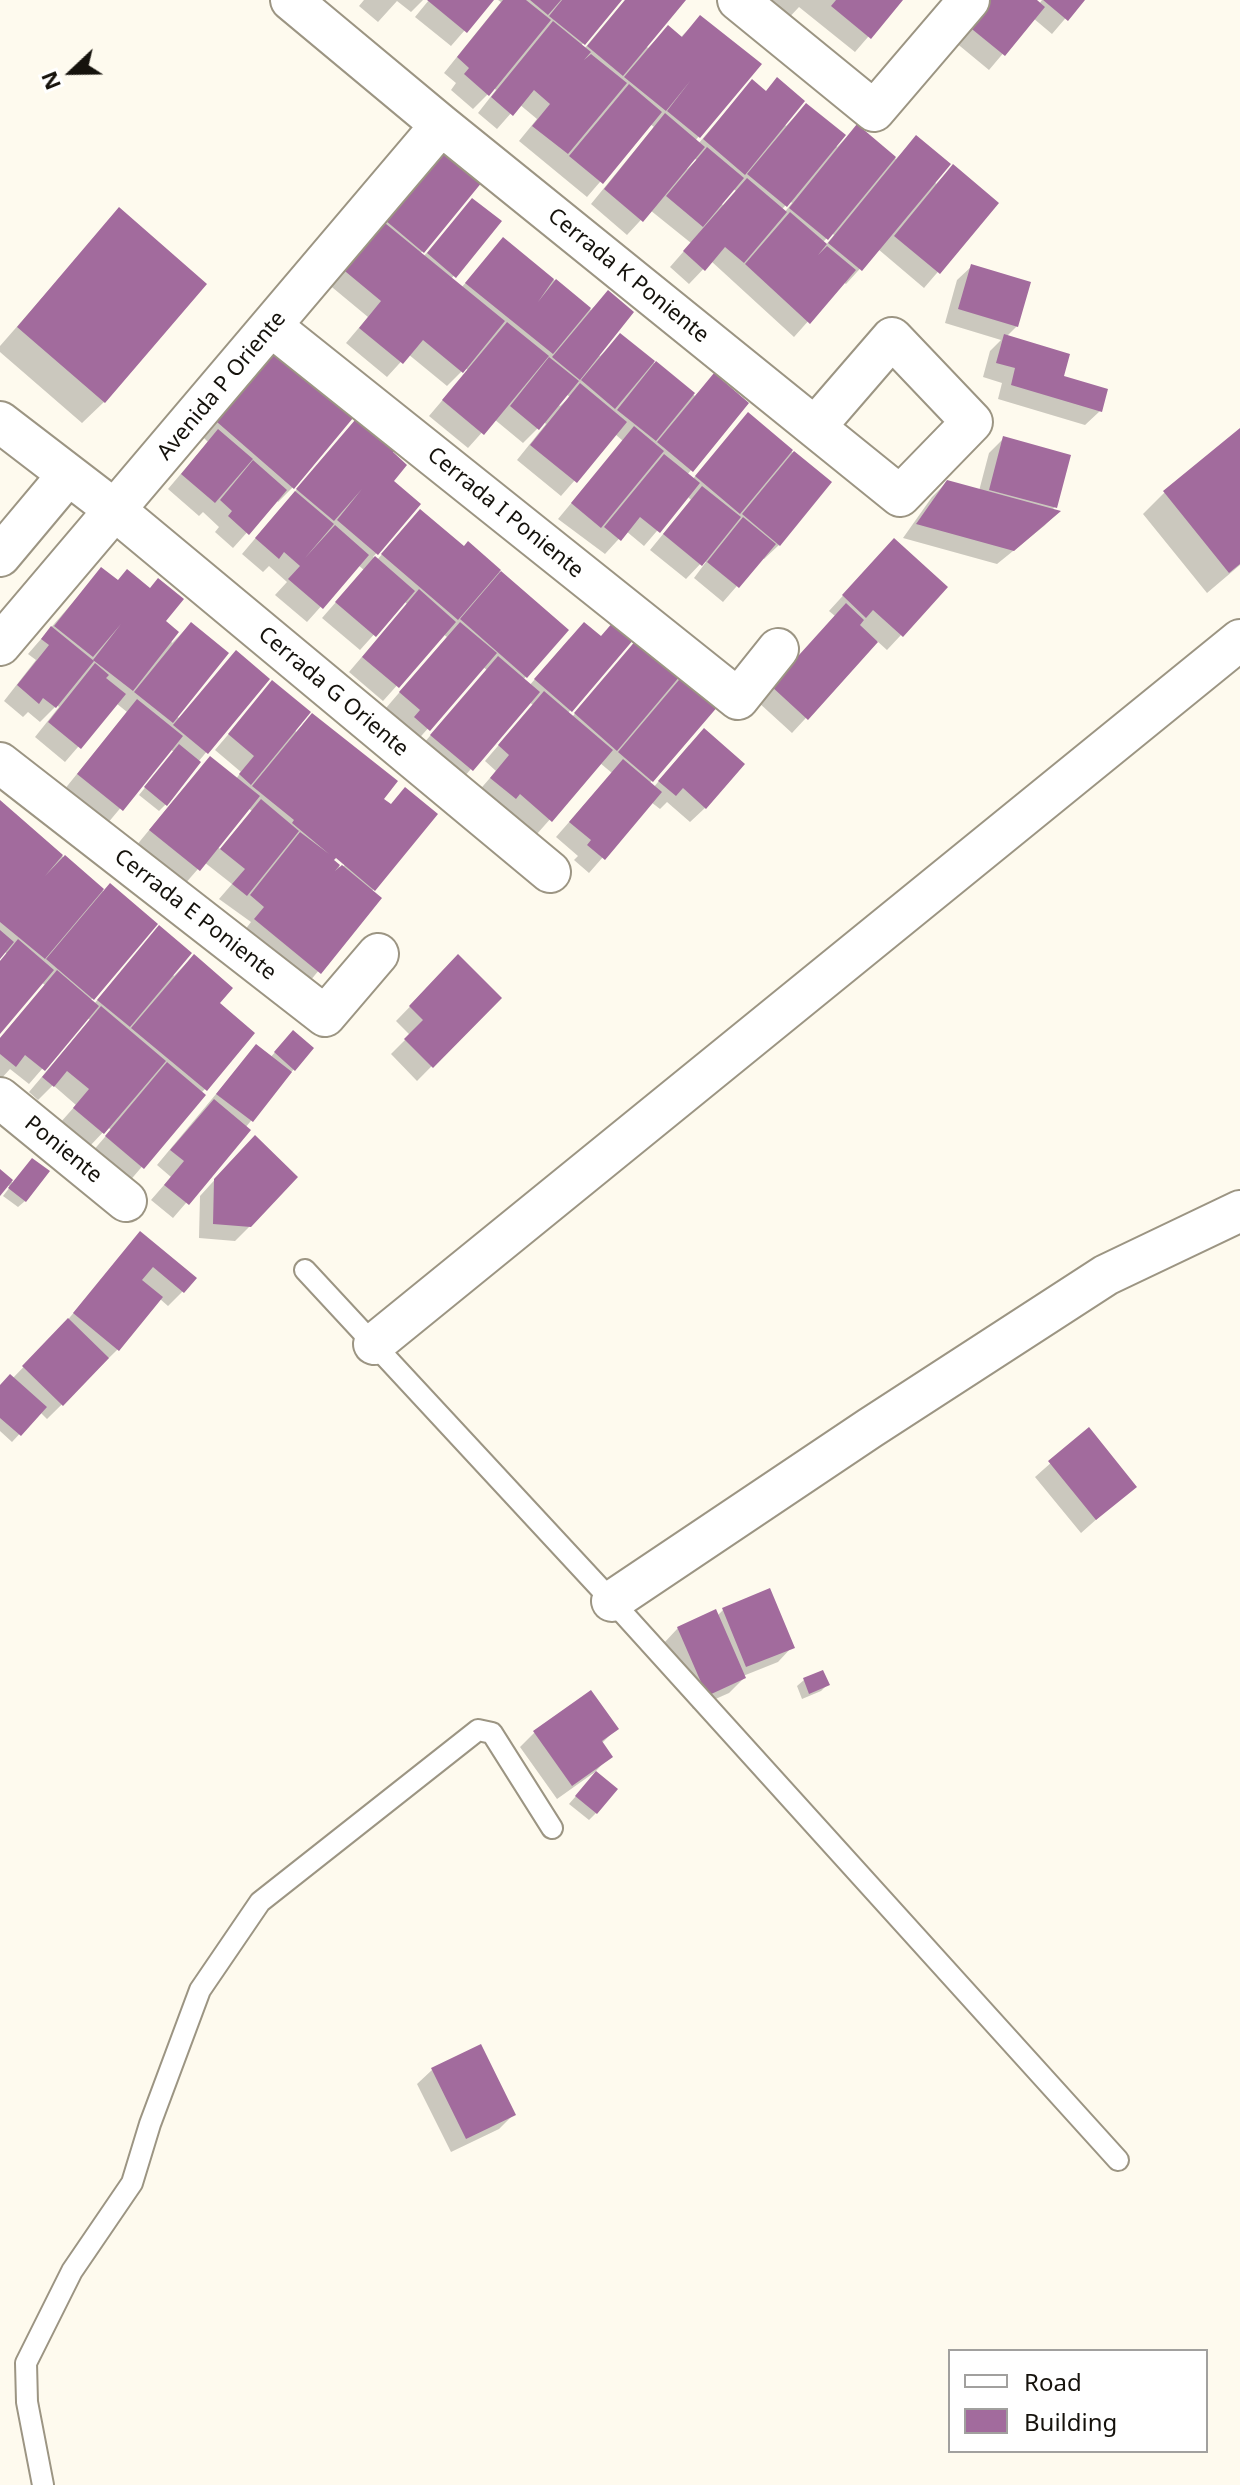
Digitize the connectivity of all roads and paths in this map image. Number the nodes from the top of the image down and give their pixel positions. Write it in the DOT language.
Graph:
graph roads {
  1 [pos="291,0"];
  2 [pos="738,0"];
  3 [pos="969,0"];
  4 [pos="441,125"];
  5 [pos="271,326"];
  6 [pos="0,422"];
  7 [pos="815,427"];
  8 [pos="67,476"];
  9 [pos="116,511"];
  10 [pos="0,556"];
  11 [pos="1240,640"];
  12 [pos="0,645"];
  13 [pos="778,649"];
  14 [pos="0,763"];
  15 [pos="550,872"];
  16 [pos="378,954"];
  17 [pos="0,1098"];
  18 [pos="126,1201"];
  19 [pos="1240,1211"];
  20 [pos="305,1270"];
  21 [pos="374,1344"];
  22 [pos="612,1601"];
  23 [pos="552,1828"];
  24 [pos="1118,2160"];
  25 [pos="43,2485"];
  1 -- 4 [label="street, Cerrada K Poniente"];
  2 -- 3 [label="street"];
  4 -- 5 [label="street, Avenida P Oriente"];
  4 -- 7 [label="street, Cerrada K Poniente"];
  5 -- 9 [label="street, Avenida P Oriente"];
  5 -- 13 [label="street, Cerrada I Poniente"];
  6 -- 8 [label="street, Cerrada G Oriente"];
  8 -- 9 [label="street, Cerrada G Oriente"];
  8 -- 10 [label="street"];
  9 -- 12 [label="street, Avenida P Oriente"];
  9 -- 15 [label="street, Cerrada G Oriente"];
  11 -- 21 [label="street"];
  14 -- 16 [label="street, Cerrada E Poniente"];
  17 -- 18 [label="street, Poniente"];
  19 -- 22 [label="street"];
  20 -- 21 [label="lane"];
  21 -- 22 [label="lane"];
  22 -- 24 [label="lane"];
  23 -- 25 [label="lane"];
}
